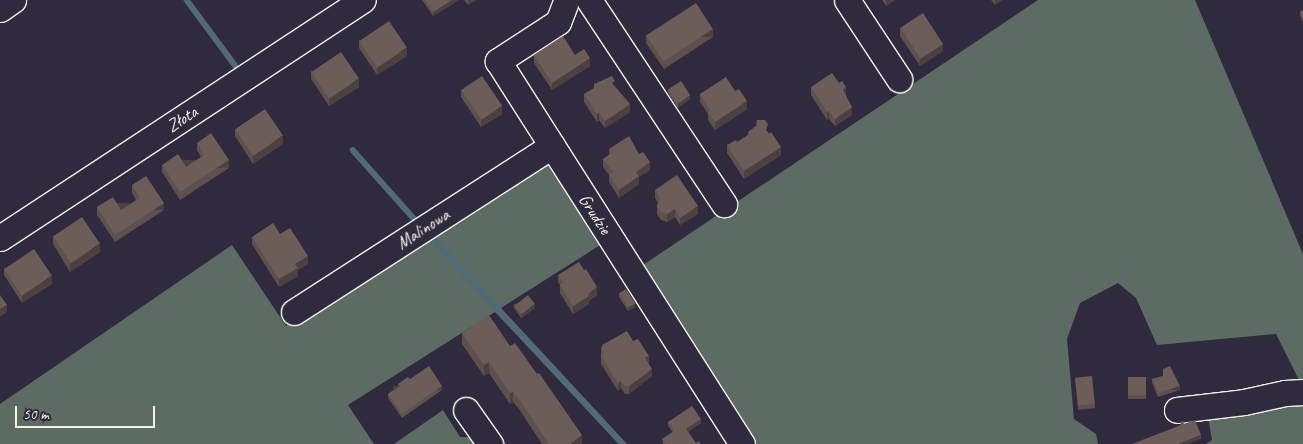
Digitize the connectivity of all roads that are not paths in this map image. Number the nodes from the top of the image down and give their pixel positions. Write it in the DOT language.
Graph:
graph roads {
  1 [pos="13,0"];
  2 [pos="363,0"];
  3 [pos="589,0"];
  4 [pos="846,0"];
  5 [pos="564,1"];
  6 [pos="0,9"];
  7 [pos="899,79"];
  8 [pos="552,146"];
  9 [pos="724,204"];
  10 [pos="0,238"];
  11 [pos="294,312"];
  12 [pos="1303,392"];
  13 [pos="466,410"];
  14 [pos="1177,410"];
  15 [pos="490,444"];
  16 [pos="742,444"];
  1 -- 6 [label="street"];
  2 -- 10 [label="street, Złota"];
  3 -- 9 [label="street"];
  4 -- 7 [label="street"];
  5 -- 8 [label="street, Grudzie"];
  8 -- 11 [label="street, Malinowa"];
  8 -- 16 [label="street, Grudzie"];
  12 -- 14 [label="street"];
  13 -- 15 [label="street"];
}
